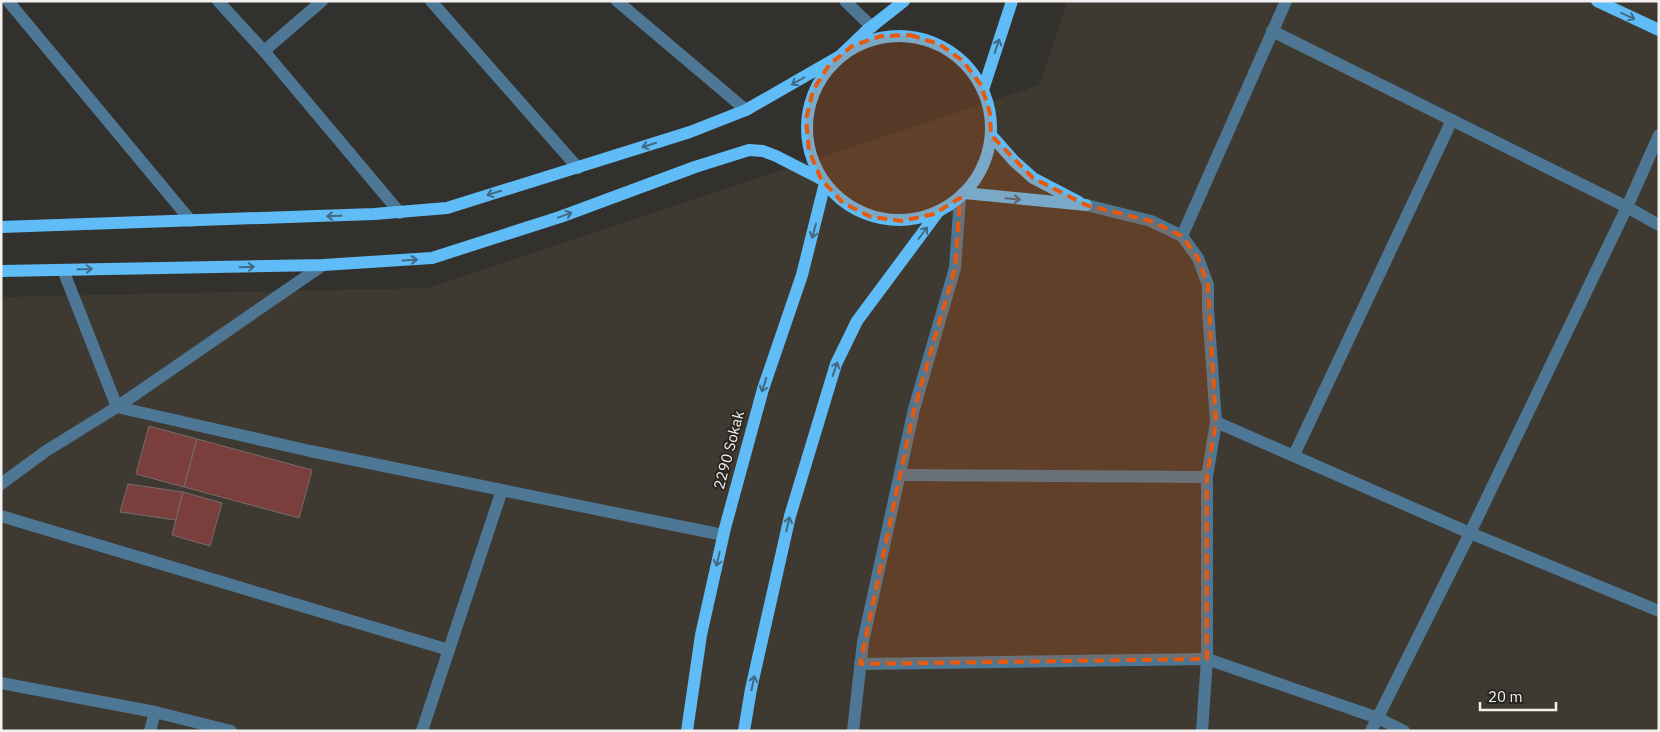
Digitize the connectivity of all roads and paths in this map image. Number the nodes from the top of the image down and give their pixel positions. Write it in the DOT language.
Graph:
graph roads {
  1 [pos="8,1"];
  2 [pos="218,1"];
  3 [pos="322,1"];
  4 [pos="431,1"];
  5 [pos="617,1"];
  6 [pos="845,1"];
  7 [pos="904,1"];
  8 [pos="1012,1"];
  9 [pos="1286,1"];
  10 [pos="1597,1"];
  11 [pos="872,27"];
  12 [pos="1659,30"];
  13 [pos="1272,31"];
  14 [pos="264,51"];
  15 [pos="840,56"];
  16 [pos="983,90"];
  17 [pos="746,110"];
  18 [pos="1452,120"];
  19 [pos="990,134"];
  20 [pos="1659,135"];
  21 [pos="578,168"];
  22 [pos="823,181"];
  23 [pos="962,196"];
  24 [pos="1086,205"];
  25 [pos="1627,207"];
  26 [pos="939,211"];
  27 [pos="400,213"];
  28 [pos="190,221"];
  29 [pos="1659,225"];
  30 [pos="1,227"];
  31 [pos="1182,236"];
  32 [pos="323,265"];
  33 [pos="62,270"];
  34 [pos="1,271"];
  35 [pos="117,407"];
  36 [pos="1216,422"];
  37 [pos="1294,455"];
  38 [pos="900,476"];
  39 [pos="1208,477"];
  40 [pos="1,484"];
  41 [pos="502,490"];
  42 [pos="1,516"];
  43 [pos="1470,533"];
  44 [pos="724,535"];
  45 [pos="1657,606"];
  46 [pos="449,650"];
  47 [pos="1207,659"];
  48 [pos="860,664"];
  49 [pos="1,683"];
  50 [pos="155,712"];
  51 [pos="1378,718"];
  52 [pos="150,731"];
  53 [pos="231,731"];
  54 [pos="422,731"];
  55 [pos="687,731"];
  56 [pos="744,731"];
  57 [pos="853,731"];
  58 [pos="1202,731"];
  59 [pos="1371,731"];
  60 [pos="1404,731"];
  1 -- 28 [label="street"];
  2 -- 14 [label="street"];
  3 -- 14 [label="street"];
  4 -- 21 [label="street"];
  5 -- 17 [label="street"];
  6 -- 11 [label="street"];
  7 -- 11 [label="main road"];
  16 -- 8 [label="main road, one-way"];
  9 -- 13 [label="street"];
  10 -- 12 [label="main road, one-way"];
  11 -- 15 [label="main road"];
  13 -- 18 [label="street"];
  13 -- 31 [label="street"];
  14 -- 27 [label="street"];
  15 -- 16 [label="main road"];
  15 -- 17 [label="main road, one-way"];
  15 -- 22 [label="main road"];
  16 -- 19 [label="main road"];
  17 -- 21 [label="main road, one-way"];
  18 -- 25 [label="street"];
  18 -- 37 [label="street"];
  19 -- 23 [label="main road"];
  19 -- 24 [label="main road"];
  20 -- 25 [label="street"];
  21 -- 27 [label="main road, one-way"];
  22 -- 26 [label="main road"];
  32 -- 22 [label="main road, one-way"];
  22 -- 44 [label="main road, 2290 Sokak, one-way"];
  23 -- 24 [label="main road, one-way"];
  23 -- 26 [label="main road"];
  23 -- 38 [label="street"];
  24 -- 31 [label="street"];
  25 -- 29 [label="street"];
  25 -- 43 [label="street"];
  56 -- 26 [label="main road, one-way"];
  27 -- 28 [label="main road, one-way"];
  28 -- 30 [label="main road"];
  31 -- 36 [label="street"];
  33 -- 32 [label="main road, one-way"];
  32 -- 35 [label="street"];
  33 -- 34 [label="main road"];
  33 -- 35 [label="street"];
  35 -- 40 [label="street"];
  35 -- 41 [label="street"];
  36 -- 37 [label="street"];
  36 -- 39 [label="street"];
  37 -- 43 [label="street"];
  38 -- 39 [label="street"];
  38 -- 48 [label="street"];
  39 -- 47 [label="street"];
  41 -- 44 [label="street"];
  41 -- 46 [label="street"];
  42 -- 46 [label="street"];
  43 -- 45 [label="street"];
  43 -- 51 [label="street"];
  44 -- 55 [label="main road, 2290 Sokak, one-way"];
  46 -- 54 [label="street"];
  47 -- 48 [label="street"];
  47 -- 51 [label="street"];
  47 -- 58 [label="street"];
  48 -- 57 [label="street"];
  49 -- 50 [label="street"];
  50 -- 52 [label="street"];
  50 -- 53 [label="street"];
  51 -- 59 [label="street"];
  51 -- 60 [label="street"];
}
